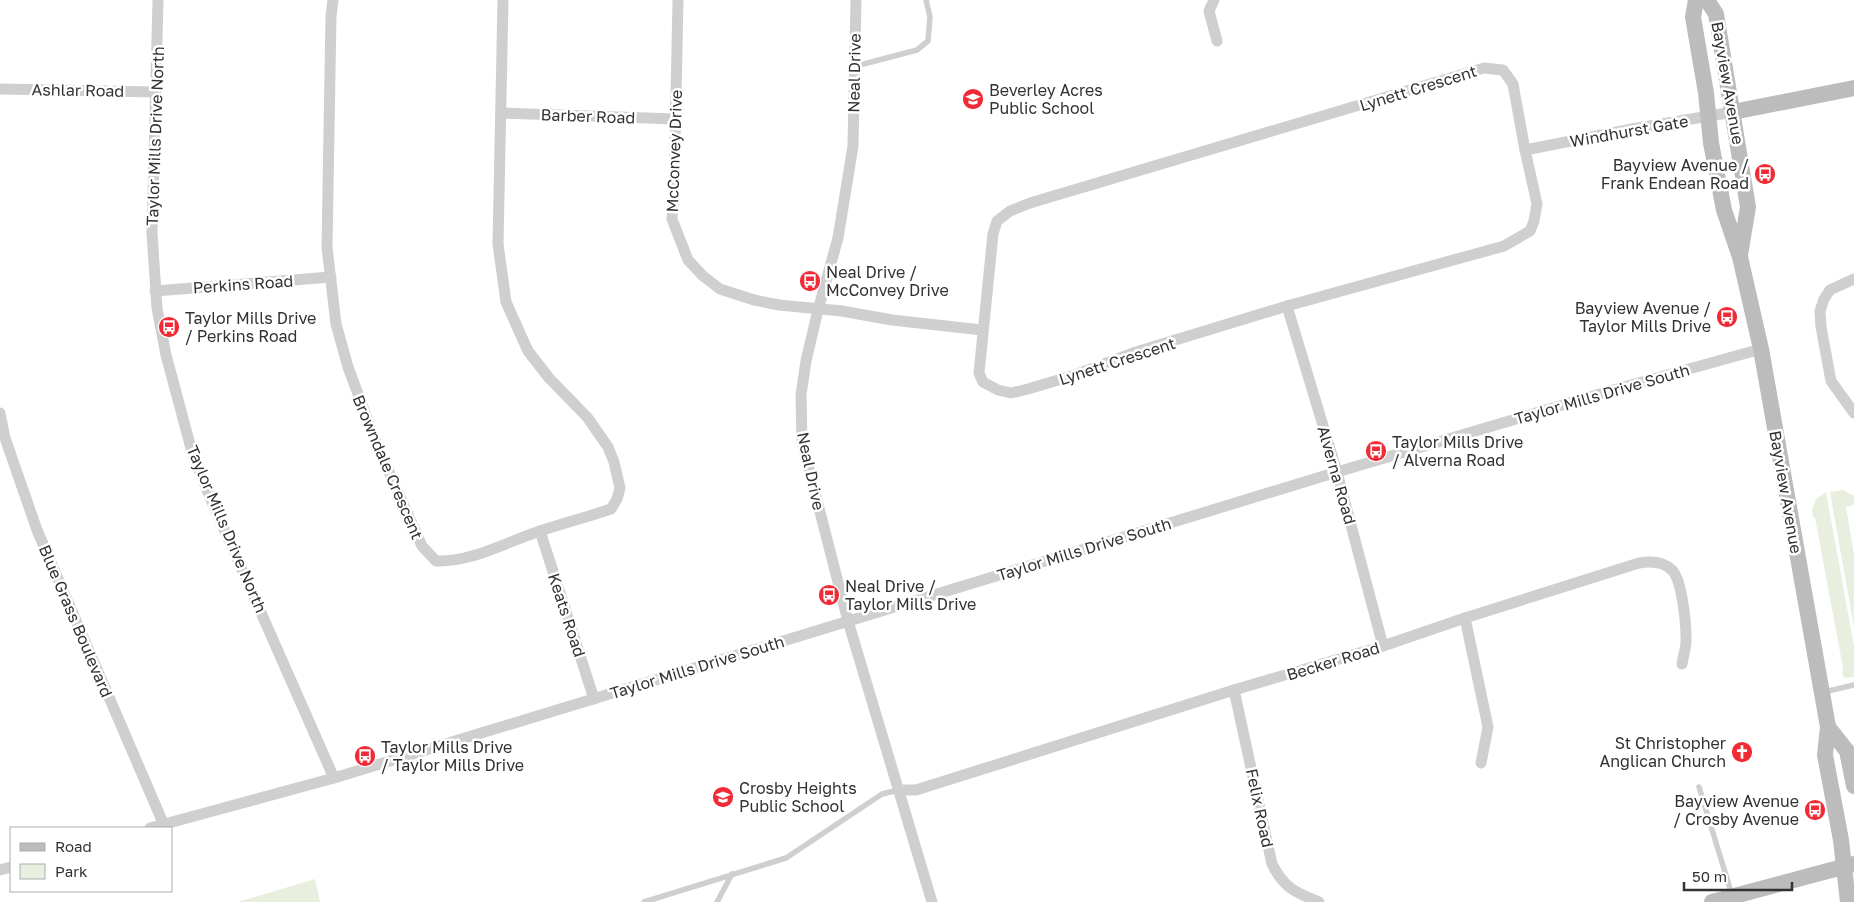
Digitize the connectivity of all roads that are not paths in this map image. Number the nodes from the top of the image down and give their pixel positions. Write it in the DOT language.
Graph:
graph roads {
  1 [pos="158,0"];
  2 [pos="333,0"];
  3 [pos="503,0"];
  4 [pos="678,0"];
  5 [pos="856,0"];
  6 [pos="926,0"];
  7 [pos="1214,0"];
  8 [pos="1696,0"];
  9 [pos="1707,0"];
  10 [pos="1217,40"];
  11 [pos="856,66"];
  12 [pos="1854,88"];
  13 [pos="0,89"];
  14 [pos="156,92"];
  15 [pos="1733,112"];
  16 [pos="500,114"];
  17 [pos="1708,116"];
  18 [pos="676,119"];
  19 [pos="1525,150"];
  20 [pos="1740,257"];
  21 [pos="331,277"];
  22 [pos="1854,279"];
  23 [pos="155,291"];
  24 [pos="1286,306"];
  25 [pos="818,310"];
  26 [pos="982,330"];
  27 [pos="1761,349"];
  28 [pos="0,413"];
  29 [pos="1854,413"];
  30 [pos="2,438"];
  31 [pos="1337,472"];
  32 [pos="540,531"];
  33 [pos="1465,618"];
  34 [pos="848,621"];
  35 [pos="1383,646"];
  36 [pos="1682,664"];
  37 [pos="1854,685"];
  38 [pos="1234,690"];
  39 [pos="1822,693"];
  40 [pos="594,699"];
  41 [pos="1828,727"];
  42 [pos="1481,763"];
  43 [pos="334,778"];
  44 [pos="1854,786"];
  45 [pos="1699,787"];
  46 [pos="899,790"];
  47 [pos="164,824"];
  48 [pos="154,827"];
  49 [pos="1849,865"];
  50 [pos="732,874"];
  51 [pos="1732,896"];
  52 [pos="644,902"];
  53 [pos="716,902"];
  54 [pos="932,902"];
  55 [pos="1319,902"];
  56 [pos="1712,902"];
  57 [pos="1848,902"];
  1 -- 14 [label="street, Taylor Mills Drive North"];
  2 -- 21 [label="street, Browndale Crescent"];
  3 -- 16 [label="street, Browndale Crescent"];
  4 -- 18 [label="street, McConvey Drive"];
  5 -- 11 [label="street, Neal Drive"];
  6 -- 11 [label="lane"];
  7 -- 10 [label="street"];
  8 -- 17 [label="main road, Bayview Avenue"];
  9 -- 15 [label="main road, Bayview Avenue"];
  11 -- 25 [label="street, Neal Drive"];
  12 -- 15 [label="main road"];
  13 -- 14 [label="street, Ashlar Road"];
  14 -- 23 [label="street, Taylor Mills Drive North"];
  15 -- 17 [label="street, Windhurst Gate"];
  15 -- 20 [label="main road, Bayview Avenue"];
  16 -- 18 [label="street, Barber Road"];
  16 -- 32 [label="street, Browndale Crescent"];
  17 -- 19 [label="street, Windhurst Gate"];
  17 -- 20 [label="main road, Bayview Avenue"];
  18 -- 25 [label="street, McConvey Drive"];
  19 -- 24 [label="street, Lynett Crescent"];
  19 -- 26 [label="street, Lynett Crescent"];
  20 -- 27 [label="main road, Bayview Avenue"];
  21 -- 23 [label="street, Perkins Road"];
  21 -- 32 [label="street, Browndale Crescent"];
  22 -- 29 [label="street"];
  23 -- 43 [label="street, Taylor Mills Drive North"];
  24 -- 26 [label="street, Lynett Crescent"];
  24 -- 31 [label="street, Alverna Road"];
  25 -- 26 [label="street, McConvey Drive"];
  25 -- 34 [label="street, Neal Drive"];
  27 -- 31 [label="street, Taylor Mills Drive South"];
  27 -- 39 [label="main road, Bayview Avenue"];
  28 -- 30 [label="street, Blue Grass Boulevard"];
  30 -- 47 [label="street, Blue Grass Boulevard"];
  31 -- 34 [label="street, Taylor Mills Drive South"];
  31 -- 35 [label="street, Alverna Road"];
  32 -- 40 [label="street, Keats Road"];
  33 -- 35 [label="street, Becker Road"];
  33 -- 36 [label="street, Becker Road"];
  33 -- 42 [label="street"];
  34 -- 40 [label="street, Taylor Mills Drive South"];
  34 -- 46 [label="street, Neal Drive"];
  35 -- 38 [label="street, Becker Road"];
  37 -- 39 [label="lane"];
  38 -- 46 [label="street, Becker Road"];
  38 -- 55 [label="street, Felix Road"];
  39 -- 41 [label="main road, Bayview Avenue"];
  40 -- 43 [label="street, Taylor Mills Drive South"];
  41 -- 44 [label="main road, Bayview Avenue"];
  41 -- 49 [label="main road, Bayview Avenue"];
  43 -- 47 [label="street, Taylor Mills Drive South"];
  45 -- 51 [label="lane"];
  46 -- 50 [label="lane"];
  46 -- 54 [label="street, Neal Drive"];
  47 -- 48 [label="street, Taylor Mills Drive South"];
  49 -- 51 [label="main road"];
  49 -- 57 [label="main road, Bayview Avenue"];
  50 -- 52 [label="lane"];
  50 -- 53 [label="lane"];
  51 -- 56 [label="main road"];
}
